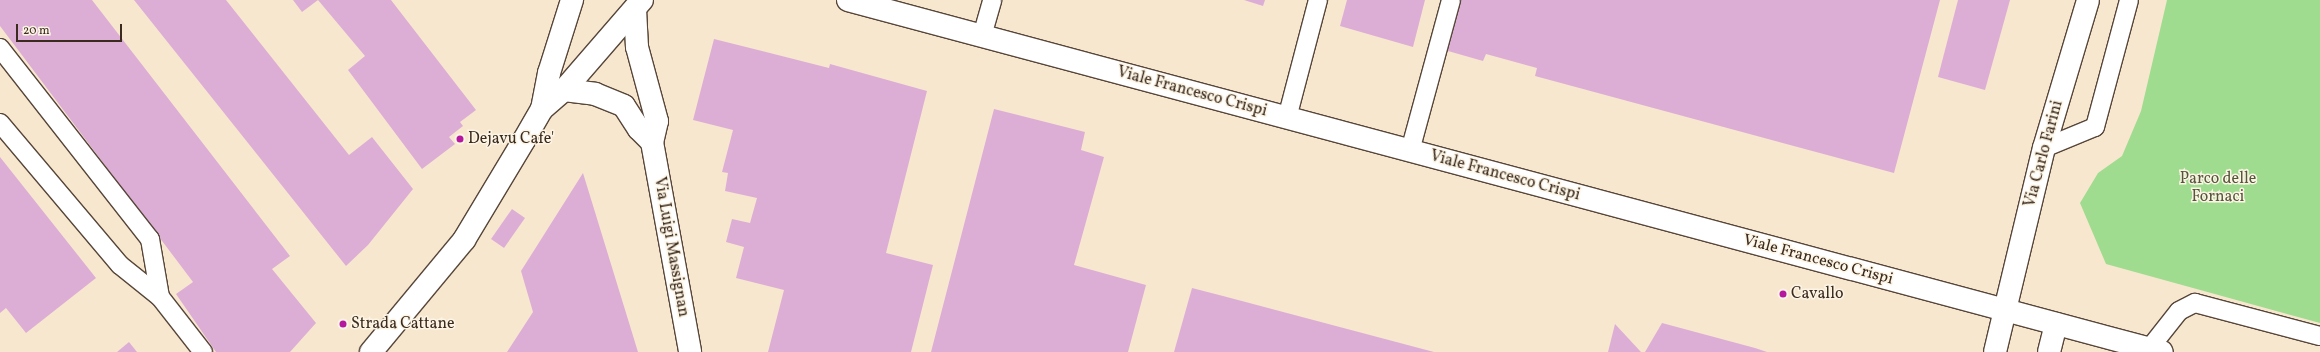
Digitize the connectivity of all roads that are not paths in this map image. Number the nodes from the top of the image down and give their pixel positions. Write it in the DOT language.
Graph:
graph roads {
  1 [pos="572,0"];
  2 [pos="848,0"];
  3 [pos="992,0"];
  4 [pos="1318,0"];
  5 [pos="1451,0"];
  6 [pos="2088,0"];
  7 [pos="2129,0"];
  8 [pos="639,4"];
  9 [pos="982,36"];
  10 [pos="0,48"];
  11 [pos="564,90"];
  12 [pos="542,109"];
  13 [pos="1287,118"];
  14 [pos="0,122"];
  15 [pos="652,142"];
  16 [pos="2044,148"];
  17 [pos="1410,151"];
  18 [pos="160,297"];
  19 [pos="2005,310"];
  20 [pos="2056,324"];
  21 [pos="2320,336"];
  22 [pos="2155,350"];
  23 [pos="203,352"];
  24 [pos="371,352"];
  25 [pos="690,352"];
  26 [pos="1995,352"];
  27 [pos="2049,352"];
  1 -- 12 [label="street"];
  2 -- 9 [label="street, Viale Francesco Crispi"];
  3 -- 9 [label="lane"];
  4 -- 13 [label="lane"];
  5 -- 17 [label="lane"];
  6 -- 16 [label="street, Via Carlo Farini"];
  7 -- 16 [label="lane"];
  8 -- 11 [label="street"];
  8 -- 15 [label="street, Via Luigi Massignan"];
  9 -- 13 [label="street, Viale Francesco Crispi"];
  10 -- 18 [label="lane"];
  11 -- 12 [label="street"];
  11 -- 15 [label="street"];
  12 -- 24 [label="street"];
  13 -- 17 [label="street, Viale Francesco Crispi"];
  14 -- 18 [label="lane"];
  15 -- 25 [label="street, Via Luigi Massignan"];
  16 -- 19 [label="street, Via Carlo Farini"];
  17 -- 19 [label="street, Viale Francesco Crispi"];
  18 -- 23 [label="lane"];
  19 -- 20 [label="street, Viale Francesco Crispi"];
  19 -- 26 [label="street, Via Carlo Farini"];
  20 -- 22 [label="street, Viale Francesco Crispi"];
  20 -- 27 [label="street"];
  21 -- 22 [label="lane"];
}
